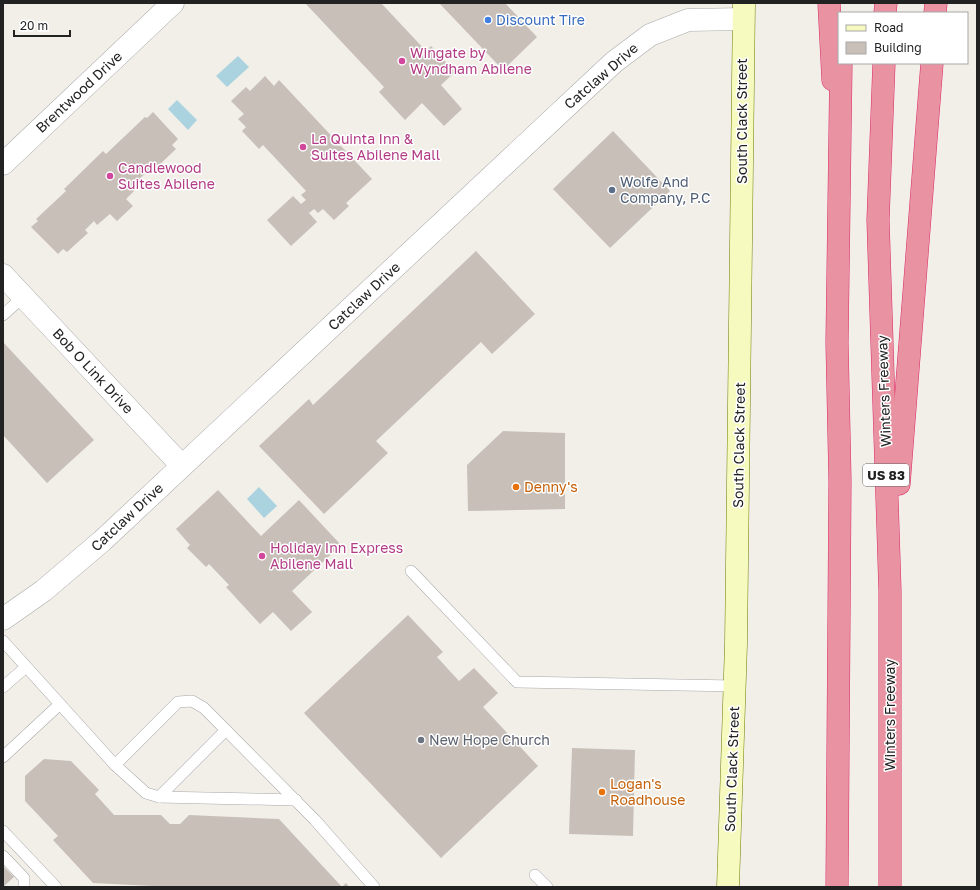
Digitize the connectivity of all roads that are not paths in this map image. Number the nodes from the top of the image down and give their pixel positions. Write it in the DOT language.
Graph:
graph roads {
  1 [pos="173,3"];
  2 [pos="829,3"];
  3 [pos="744,11"];
  4 [pos="841,64"];
  5 [pos="884,64"];
  6 [pos="932,64"];
  7 [pos="3,164"];
  8 [pos="839,199"];
  9 [pos="3,275"];
  10 [pos="23,297"];
  11 [pos="3,315"];
  12 [pos="182,466"];
  13 [pos="411,571"];
  14 [pos="890,591"];
  15 [pos="3,619"];
  16 [pos="3,641"];
  17 [pos="26,667"];
  18 [pos="735,686"];
  19 [pos="3,687"];
  20 [pos="60,704"];
  21 [pos="226,730"];
  22 [pos="3,757"];
  23 [pos="115,765"];
  24 [pos="159,797"];
  25 [pos="296,800"];
  26 [pos="3,831"];
  27 [pos="3,856"];
  28 [pos="535,875"];
  29 [pos="24,887"];
  30 [pos="56,887"];
  31 [pos="374,887"];
  32 [pos="547,887"];
  33 [pos="728,887"];
  34 [pos="837,887"];
  35 [pos="890,887"];
  1 -- 7 [label="street, Brentwood Drive"];
  2 -- 8 [label="highway"];
  3 -- 12 [label="street, Catclaw Drive"];
  3 -- 18 [label="main road, South Clack Street"];
  4 -- 8 [label="highway"];
  5 -- 14 [label="highway, Winters Freeway / US 83"];
  6 -- 14 [label="highway"];
  8 -- 34 [label="highway"];
  9 -- 10 [label="street, Bob O Link Drive"];
  10 -- 11 [label="lane"];
  10 -- 12 [label="street, Bob O Link Drive"];
  12 -- 15 [label="street, Catclaw Drive"];
  13 -- 18 [label="lane"];
  14 -- 35 [label="highway, Winters Freeway / US 83"];
  16 -- 17 [label="lane"];
  17 -- 19 [label="lane"];
  17 -- 20 [label="lane"];
  18 -- 33 [label="main road, South Clack Street"];
  20 -- 22 [label="lane"];
  20 -- 23 [label="lane"];
  21 -- 23 [label="lane"];
  21 -- 24 [label="lane"];
  21 -- 25 [label="lane"];
  23 -- 24 [label="lane"];
  24 -- 25 [label="lane"];
  25 -- 31 [label="lane"];
  26 -- 30 [label="lane"];
  27 -- 29 [label="lane"];
  28 -- 32 [label="lane"];
}
